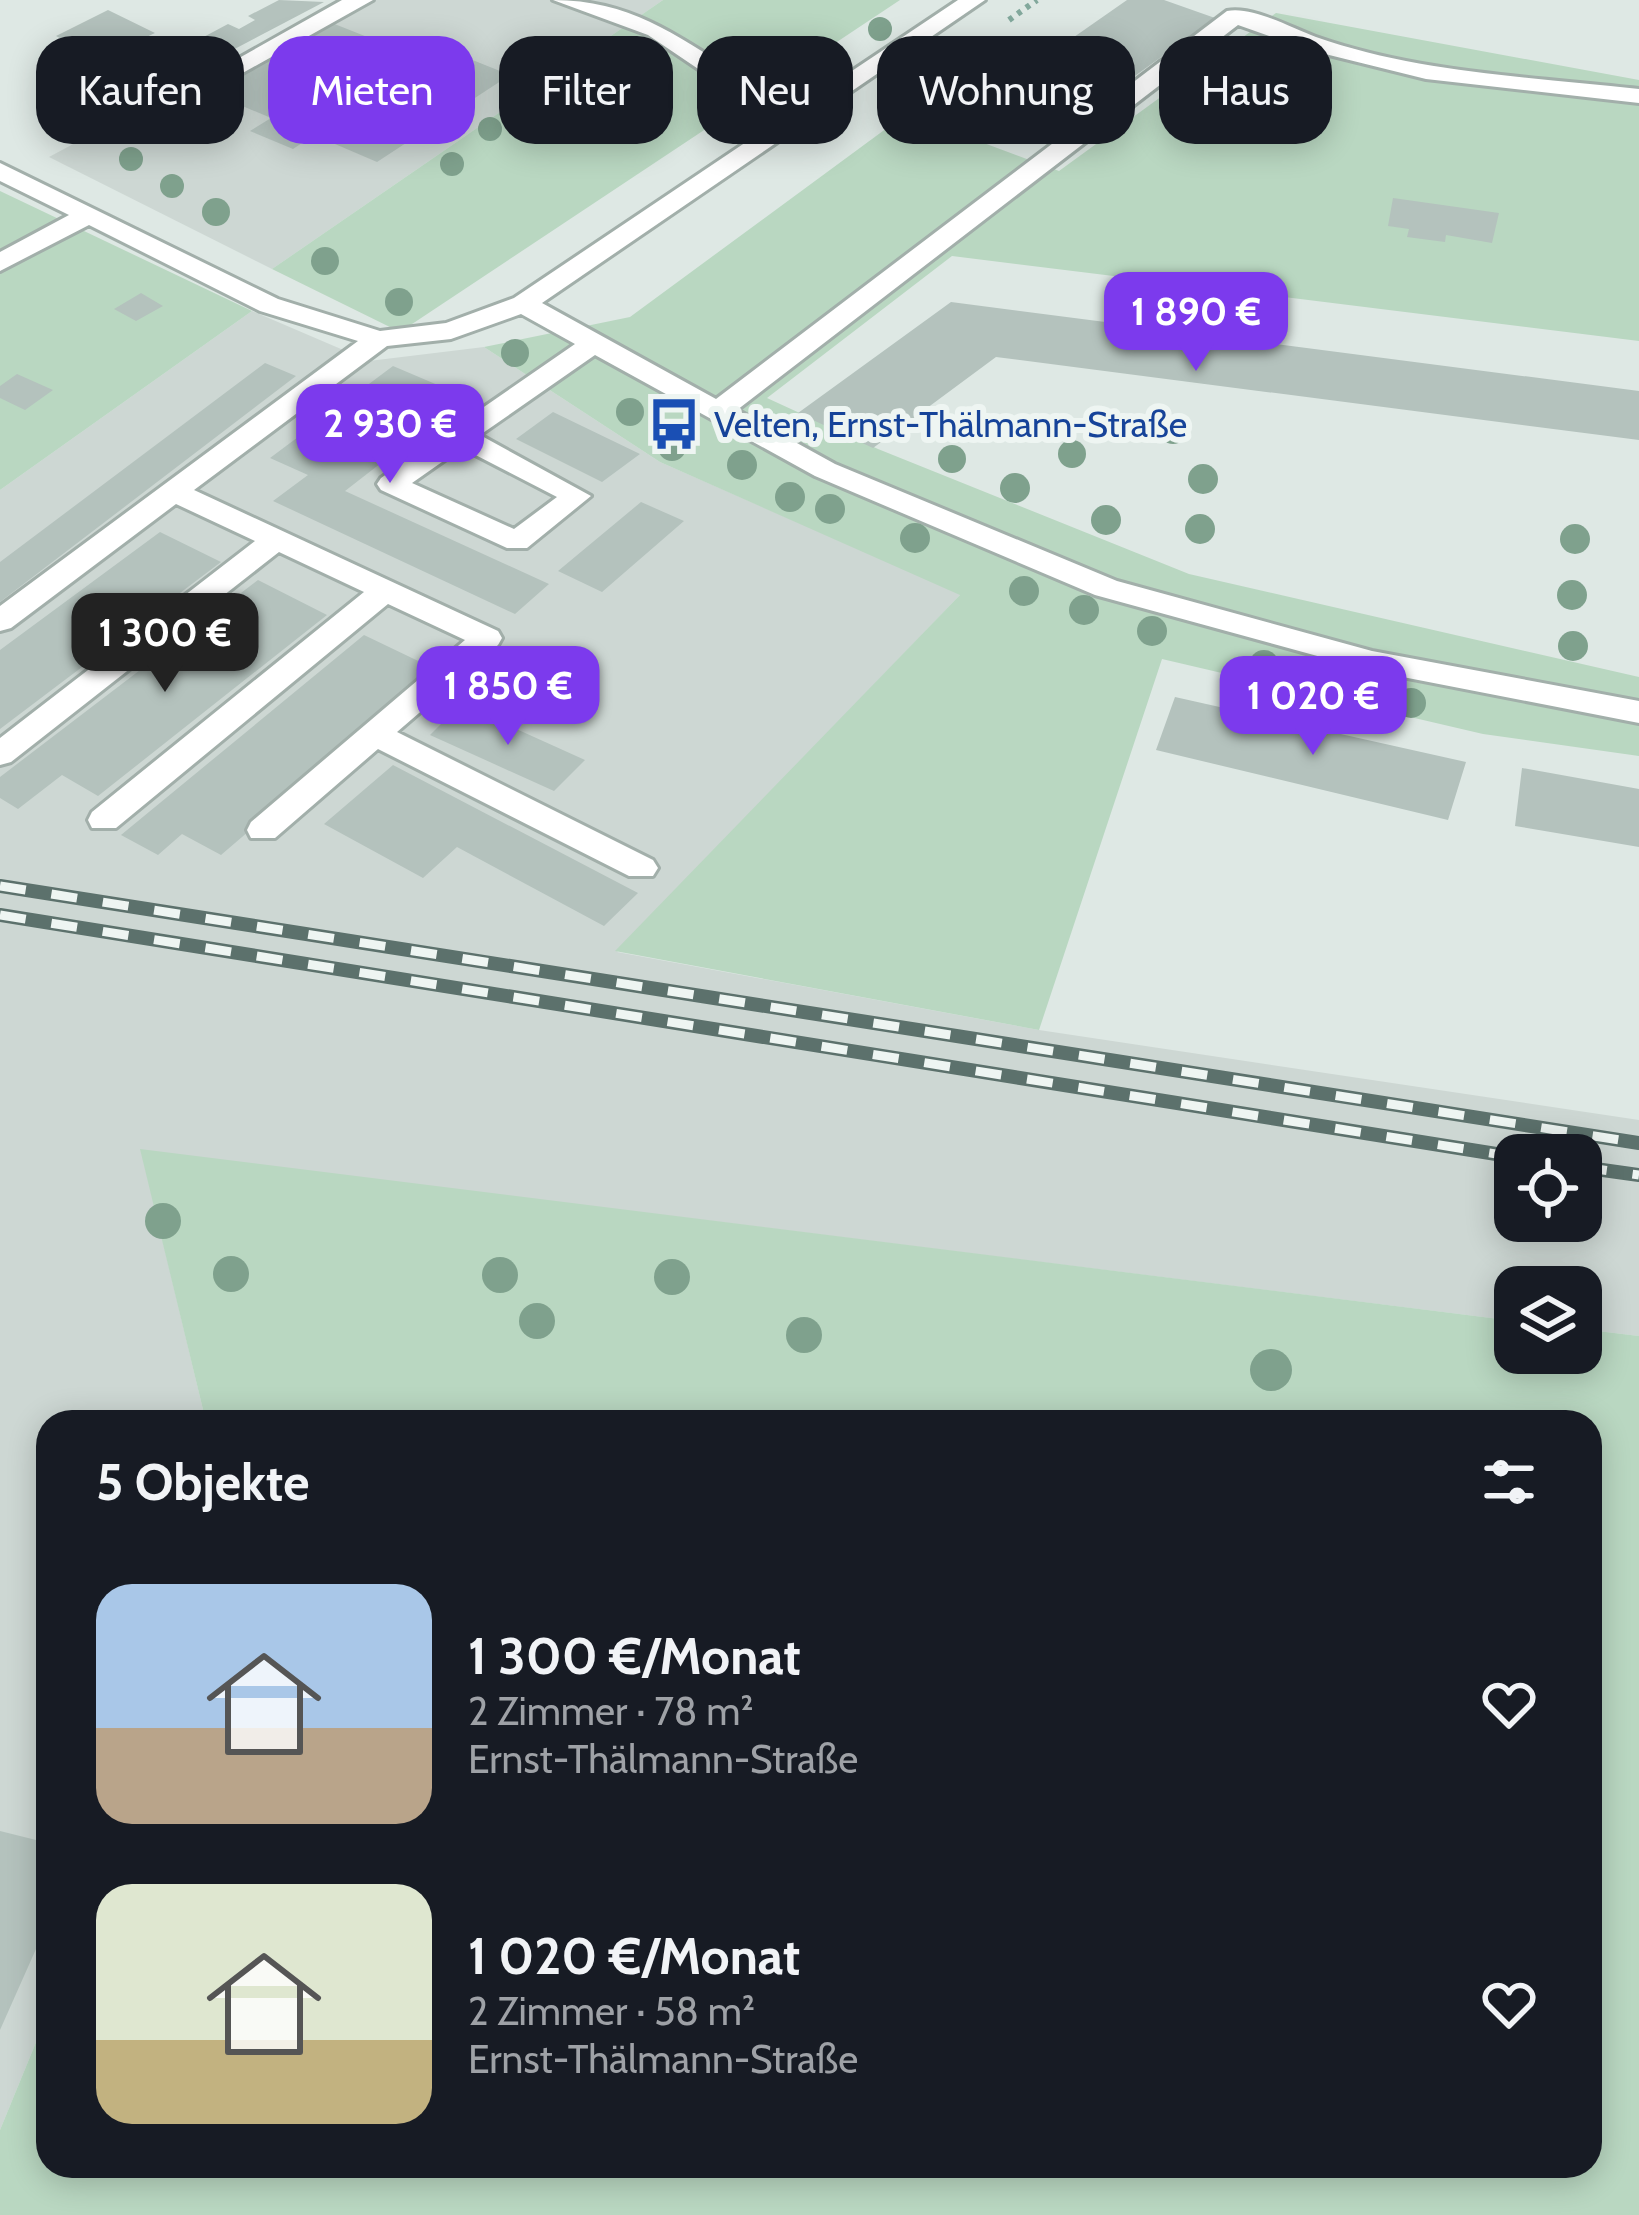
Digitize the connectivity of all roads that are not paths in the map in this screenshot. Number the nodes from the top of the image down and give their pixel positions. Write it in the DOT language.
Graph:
graph roads {
  1 [pos="361,0"];
  2 [pos="565,0"];
  3 [pos="973,0"];
  4 [pos="697,58"];
  5 [pos="244,61"];
  6 [pos="853,81"];
  7 [pos="1639,96"];
  8 [pos="760,144"];
  9 [pos="0,171"];
  10 [pos="89,215"];
  11 [pos="0,263"];
  12 [pos="524,304"];
  13 [pos="379,339"];
  14 [pos="594,343"];
  15 [pos="718,411"];
  16 [pos="460,436"];
  17 [pos="176,493"];
  18 [pos="276,540"];
  19 [pos="386,590"];
  20 [pos="0,621"];
  21 [pos="1639,712"];
  22 [pos="375,734"];
  23 [pos="0,754"];
  24 [pos="104,820"];
  25 [pos="263,830"];
  26 [pos="641,868"];
  1 -- 5 [label="street"];
  2 -- 4 [label="street"];
  3 -- 6 [label="street"];
  7 -- 15 [label="street"];
  8 -- 12 [label="street"];
  9 -- 10 [label="street"];
  10 -- 11 [label="street"];
  10 -- 13 [label="street"];
  12 -- 13 [label="street"];
  12 -- 14 [label="street"];
  13 -- 17 [label="street"];
  14 -- 15 [label="street"];
  14 -- 16 [label="street"];
  15 -- 21 [label="street"];
  16 -- 16 [label="street"];
  17 -- 18 [label="street"];
  17 -- 20 [label="street"];
  18 -- 19 [label="street"];
  18 -- 23 [label="street"];
  19 -- 22 [label="street"];
  19 -- 24 [label="street"];
  22 -- 25 [label="street"];
  22 -- 26 [label="street"];
}
